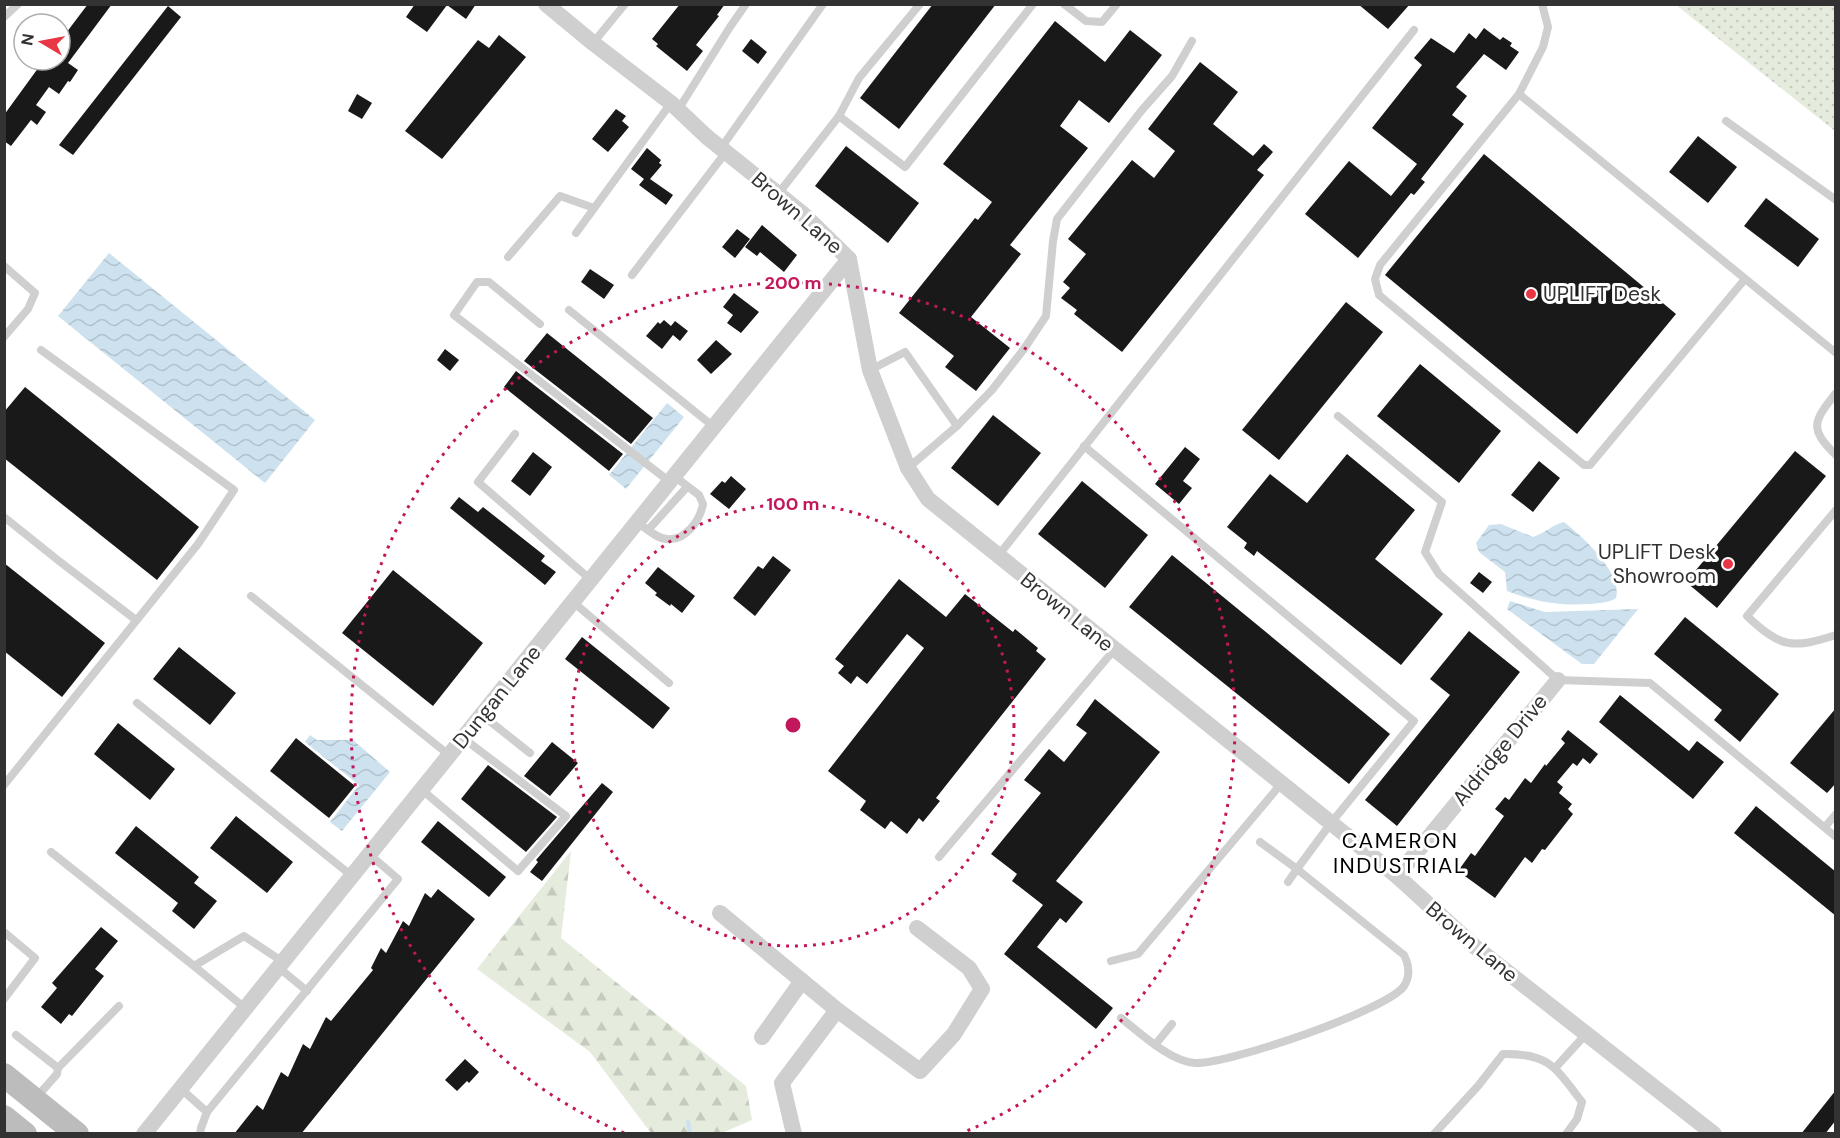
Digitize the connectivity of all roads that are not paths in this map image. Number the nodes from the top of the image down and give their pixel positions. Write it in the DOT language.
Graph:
graph roads {
  1 [pos="18,4"];
  2 [pos="546,4"];
  3 [pos="625,4"];
  4 [pos="747,4"];
  5 [pos="823,4"];
  6 [pos="920,4"];
  7 [pos="1034,4"];
  8 [pos="1064,4"];
  9 [pos="1117,4"];
  10 [pos="1542,4"];
  11 [pos="4,17"];
  12 [pos="1414,30"];
  13 [pos="1192,41"];
  14 [pos="593,43"];
  15 [pos="1519,94"];
  16 [pos="674,107"];
  17 [pos="839,116"];
  18 [pos="1726,122"];
  19 [pos="723,150"];
  20 [pos="778,194"];
  21 [pos="1836,200"];
  22 [pos="594,208"];
  23 [pos="576,233"];
  24 [pos="508,257"];
  25 [pos="849,260"];
  26 [pos="4,266"];
  27 [pos="632,275"];
  28 [pos="1745,279"];
  29 [pos="569,310"];
  30 [pos="540,324"];
  31 [pos="4,337"];
  32 [pos="41,350"];
  33 [pos="1836,353"];
  34 [pos="870,370"];
  35 [pos="1836,393"];
  36 [pos="1338,416"];
  37 [pos="957,426"];
  38 [pos="714,427"];
  39 [pos="515,434"];
  40 [pos="1084,446"];
  41 [pos="1836,455"];
  42 [pos="908,468"];
  43 [pos="677,482"];
  44 [pos="1836,510"];
  45 [pos="4,517"];
  46 [pos="643,526"];
  47 [pos="997,556"];
  48 [pos="591,580"];
  49 [pos="251,596"];
  50 [pos="573,602"];
  51 [pos="136,620"];
  52 [pos="1836,635"];
  53 [pos="1114,650"];
  54 [pos="1558,680"];
  55 [pos="669,683"];
  56 [pos="137,703"];
  57 [pos="482,714"];
  58 [pos="463,738"];
  59 [pos="530,753"];
  60 [pos="449,756"];
  61 [pos="1281,784"];
  62 [pos="4,785"];
  63 [pos="422,789"];
  64 [pos="1836,813"];
  65 [pos="1331,824"];
  66 [pos="1824,827"];
  67 [pos="1836,837"];
  68 [pos="1260,842"];
  69 [pos="51,852"];
  70 [pos="369,854"];
  71 [pos="939,856"];
  72 [pos="1297,869"];
  73 [pos="352,876"];
  74 [pos="1397,876"];
  75 [pos="1288,882"];
  76 [pos="720,913"];
  77 [pos="916,928"];
  78 [pos="4,932"];
  79 [pos="1111,961"];
  80 [pos="280,964"];
  81 [pos="194,966"];
  82 [pos="802,981"];
  83 [pos="307,991"];
  84 [pos="4,999"];
  85 [pos="119,1006"];
  86 [pos="245,1008"];
  87 [pos="837,1010"];
  88 [pos="1121,1018"];
  89 [pos="1172,1024"];
  90 [pos="1586,1034"];
  91 [pos="16,1035"];
  92 [pos="762,1037"];
  93 [pos="1155,1045"];
  94 [pos="1556,1067"];
  95 [pos="58,1068"];
  96 [pos="4,1075"];
  97 [pos="180,1089"];
  98 [pos="35,1100"];
  99 [pos="207,1112"];
  100 [pos="4,1117"];
  101 [pos="25,1134"];
  102 [pos="77,1134"];
  103 [pos="144,1134"];
  104 [pos="201,1134"];
  105 [pos="794,1134"];
  106 [pos="1434,1134"];
  107 [pos="1566,1134"];
  108 [pos="1714,1134"];
  1 -- 11 [label="lane"];
  2 -- 14 [label="street, Brown Lane"];
  3 -- 14 [label="lane"];
  4 -- 16 [label="lane"];
  5 -- 19 [label="lane"];
  6 -- 17 [label="lane"];
  7 -- 17 [label="lane"];
  8 -- 9 [label="lane"];
  10 -- 15 [label="lane"];
  12 -- 40 [label="lane"];
  13 -- 37 [label="lane"];
  14 -- 16 [label="street, Brown Lane"];
  15 -- 28 [label="lane"];
  15 -- 28 [label="lane"];
  16 -- 19 [label="street, Brown Lane"];
  16 -- 22 [label="lane"];
  17 -- 20 [label="lane"];
  18 -- 21 [label="lane"];
  19 -- 20 [label="street, Brown Lane"];
  19 -- 27 [label="lane"];
  20 -- 25 [label="street, Brown Lane"];
  22 -- 23 [label="lane"];
  22 -- 24 [label="lane"];
  25 -- 34 [label="street, Brown Lane"];
  25 -- 38 [label="street, Dungan Lane"];
  26 -- 31 [label="lane"];
  28 -- 33 [label="lane"];
  29 -- 38 [label="lane"];
  30 -- 43 [label="lane"];
  32 -- 51 [label="lane"];
  34 -- 37 [label="lane"];
  34 -- 42 [label="street, Brown Lane"];
  35 -- 41 [label="lane"];
  36 -- 54 [label="lane"];
  37 -- 42 [label="lane"];
  38 -- 43 [label="street, Dungan Lane"];
  39 -- 48 [label="lane"];
  40 -- 47 [label="lane"];
  40 -- 65 [label="lane"];
  42 -- 47 [label="street, Brown Lane"];
  43 -- 46 [label="street, Dungan Lane"];
  43 -- 46 [label="lane"];
  44 -- 52 [label="lane"];
  45 -- 51 [label="lane"];
  46 -- 48 [label="street, Dungan Lane"];
  47 -- 53 [label="street, Brown Lane"];
  48 -- 50 [label="street, Dungan Lane"];
  49 -- 60 [label="lane"];
  50 -- 55 [label="lane"];
  50 -- 57 [label="street, Dungan Lane"];
  51 -- 62 [label="lane"];
  53 -- 61 [label="street, Brown Lane"];
  53 -- 71 [label="lane"];
  54 -- 66 [label="lane"];
  54 -- 74 [label="street, Aldridge Drive"];
  56 -- 73 [label="lane"];
  57 -- 58 [label="street, Dungan Lane"];
  57 -- 59 [label="lane"];
  58 -- 60 [label="street, Dungan Lane"];
  58 -- 63 [label="lane"];
  60 -- 63 [label="street, Dungan Lane"];
  61 -- 65 [label="street, Brown Lane"];
  61 -- 79 [label="lane"];
  63 -- 70 [label="street, Dungan Lane"];
  64 -- 66 [label="lane"];
  65 -- 72 [label="lane"];
  65 -- 74 [label="street, Brown Lane"];
  66 -- 67 [label="lane"];
  68 -- 72 [label="lane"];
  69 -- 81 [label="lane"];
  70 -- 73 [label="street, Dungan Lane"];
  70 -- 83 [label="lane"];
  72 -- 75 [label="lane"];
  72 -- 93 [label="lane"];
  73 -- 80 [label="street, Dungan Lane"];
  74 -- 90 [label="street, Brown Lane"];
  76 -- 82 [label="street"];
  77 -- 87 [label="street"];
  78 -- 84 [label="lane"];
  80 -- 81 [label="lane"];
  80 -- 83 [label="lane"];
  80 -- 86 [label="street, Dungan Lane"];
  81 -- 86 [label="lane"];
  82 -- 87 [label="street"];
  82 -- 92 [label="street"];
  83 -- 99 [label="lane"];
  85 -- 95 [label="lane"];
  86 -- 97 [label="street, Dungan Lane"];
  87 -- 105 [label="street"];
  88 -- 93 [label="lane"];
  89 -- 93 [label="lane"];
  90 -- 94 [label="lane"];
  90 -- 108 [label="street, Brown Lane"];
  91 -- 95 [label="lane"];
  94 -- 106 [label="lane"];
  94 -- 107 [label="lane"];
  95 -- 98 [label="lane"];
  96 -- 98 [label="main road"];
  97 -- 99 [label="lane"];
  97 -- 103 [label="street, Dungan Lane"];
  98 -- 102 [label="main road"];
  99 -- 104 [label="lane"];
  100 -- 101 [label="main road"];
}
